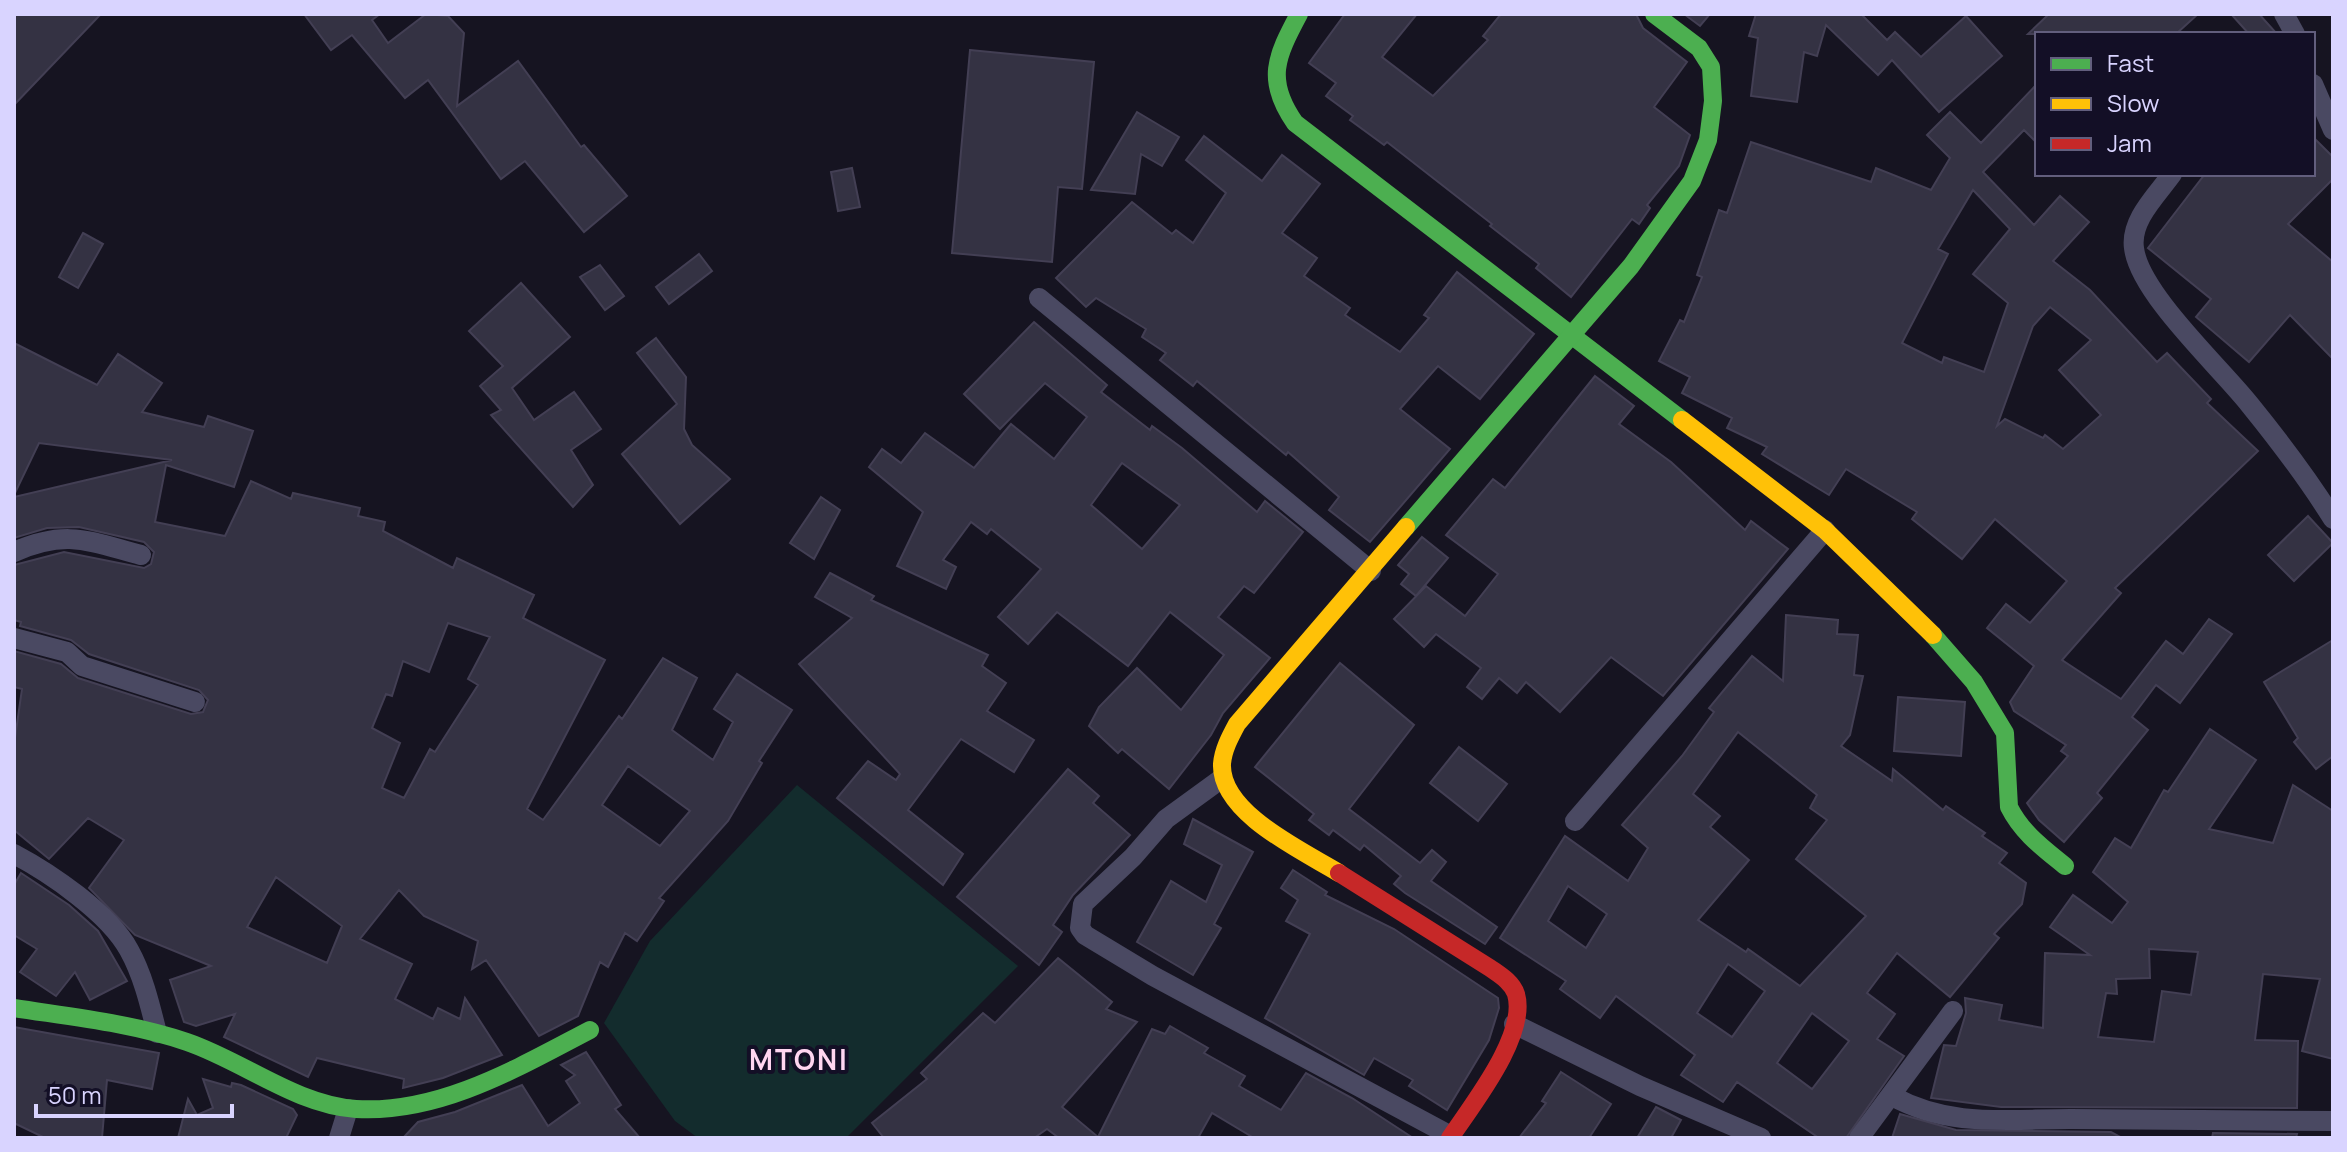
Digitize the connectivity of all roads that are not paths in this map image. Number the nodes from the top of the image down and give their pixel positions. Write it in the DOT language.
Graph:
graph roads {
  1 [pos="1299,14"];
  2 [pos="1654,14"];
  3 [pos="2284,14"];
  4 [pos="2294,32"];
  5 [pos="2315,89"];
  6 [pos="2333,130"];
  7 [pos="2171,176"];
  8 [pos="1039,298"];
  9 [pos="1572,336"];
  10 [pos="2333,519"];
  11 [pos="1825,530"];
  12 [pos="14,552"];
  13 [pos="141,555"];
  14 [pos="1371,571"];
  15 [pos="14,638"];
  16 [pos="195,702"];
  17 [pos="1221,779"];
  18 [pos="1575,821"];
  19 [pos="14,854"];
  20 [pos="2065,866"];
  21 [pos="14,1008"];
  22 [pos="1953,1011"];
  23 [pos="1514,1024"];
  24 [pos="590,1030"];
  25 [pos="157,1033"];
  26 [pos="1892,1096"];
  27 [pos="348,1109"];
  28 [pos="2333,1121"];
  29 [pos="1451,1137"];
  30 [pos="339,1138"];
  31 [pos="1761,1138"];
  32 [pos="1859,1138"];
  1 -- 9 [label="street"];
  2 -- 9 [label="street"];
  3 -- 4 [label="street"];
  5 -- 6 [label="street"];
  7 -- 10 [label="street"];
  8 -- 14 [label="street"];
  9 -- 11 [label="street"];
  9 -- 14 [label="street"];
  11 -- 18 [label="street"];
  11 -- 20 [label="street"];
  12 -- 13 [label="street"];
  14 -- 17 [label="street"];
  15 -- 16 [label="street"];
  17 -- 23 [label="street"];
  17 -- 29 [label="street"];
  19 -- 25 [label="street"];
  21 -- 25 [label="street"];
  22 -- 26 [label="street"];
  23 -- 29 [label="street"];
  23 -- 31 [label="street"];
  24 -- 27 [label="street"];
  25 -- 27 [label="street"];
  26 -- 28 [label="street"];
  26 -- 32 [label="street"];
  27 -- 30 [label="street"];
}
